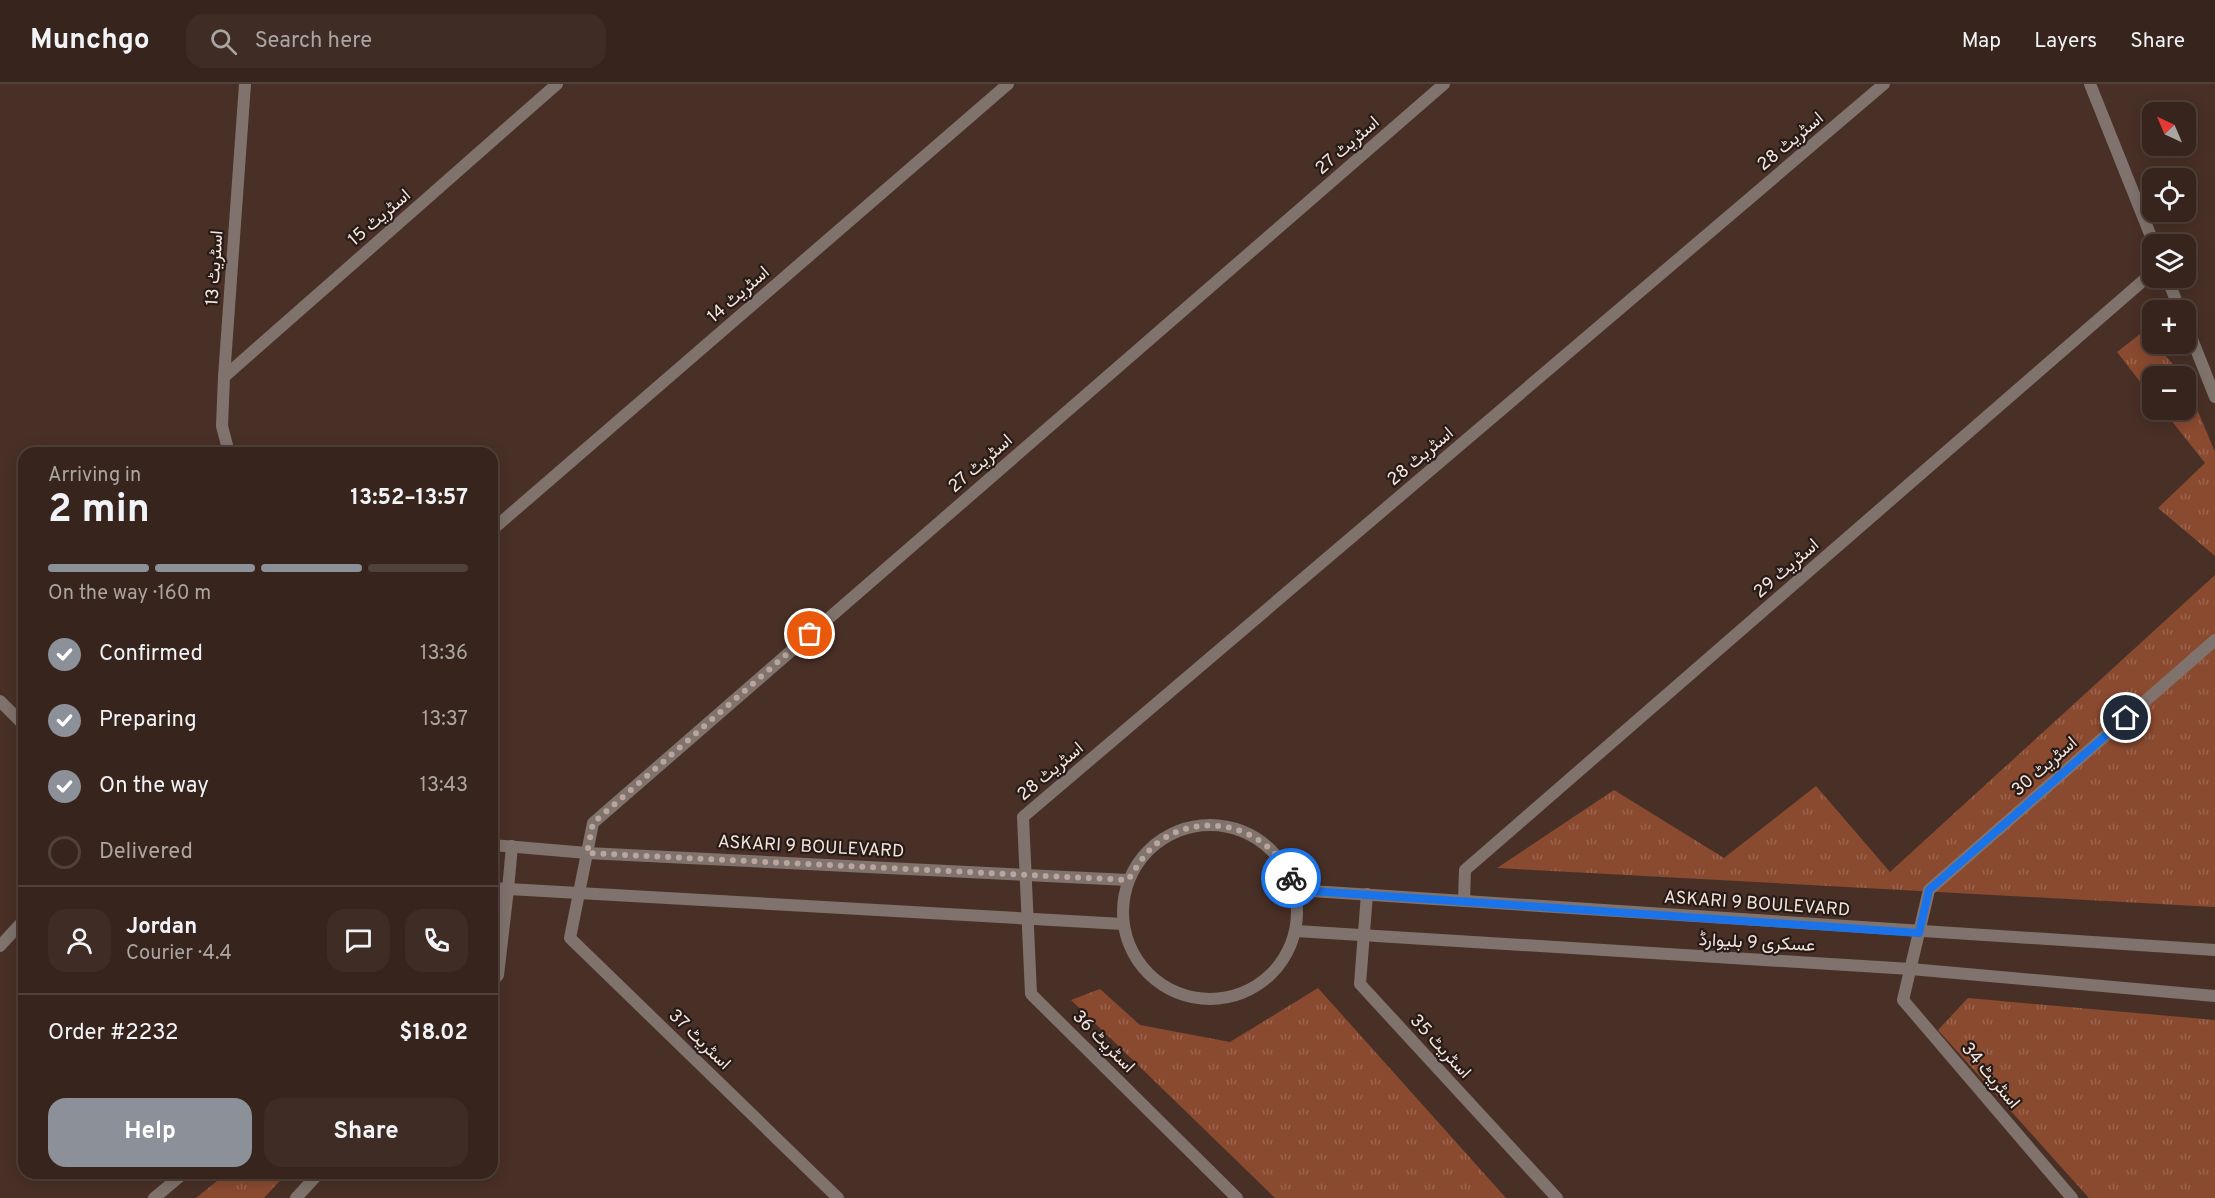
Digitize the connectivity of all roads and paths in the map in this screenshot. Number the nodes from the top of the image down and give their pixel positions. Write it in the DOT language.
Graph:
graph roads {
  1 [pos="245,84"];
  2 [pos="1008,84"];
  3 [pos="1444,84"];
  4 [pos="1884,84"];
  5 [pos="2090,84"];
  6 [pos="551,86"];
  7 [pos="2150,234"];
  8 [pos="2142,282"];
  9 [pos="2196,350"];
  10 [pos="224,377"];
  11 [pos="2215,398"];
  12 [pos="227,447"];
  13 [pos="498,525"];
  14 [pos="2215,640"];
  15 [pos="0,701"];
  16 [pos="18,719"];
  17 [pos="498,845"];
  18 [pos="512,846"];
  19 [pos="587,853"];
  20 [pos="1025,874"];
  21 [pos="1128,880"];
  22 [pos="498,889"];
  23 [pos="508,890"];
  24 [pos="1296,890"];
  25 [pos="579,893"];
  26 [pos="1367,894"];
  27 [pos="498,899"];
  28 [pos="1464,900"];
  29 [pos="1027,920"];
  30 [pos="1123,924"];
  31 [pos="18,926"];
  32 [pos="1296,931"];
  33 [pos="1919,933"];
  34 [pos="1364,936"];
  35 [pos="0,946"];
  36 [pos="2215,950"];
  37 [pos="1911,969"];
  38 [pos="498,975"];
  39 [pos="2215,996"];
  40 [pos="176,1179"];
  41 [pos="313,1179"];
  42 [pos="154,1198"];
  43 [pos="296,1198"];
  44 [pos="838,1198"];
  45 [pos="1237,1198"];
  46 [pos="1557,1198"];
  47 [pos="2072,1198"];
  1 -- 10 [label="street, اسٹریٹ 13"];
  2 -- 13 [label="street, اسٹریٹ 14"];
  3 -- 19 [label="street, اسٹریٹ 27"];
  4 -- 20 [label="street, اسٹریٹ 28"];
  5 -- 7 [label="street"];
  6 -- 10 [label="street, اسٹریٹ 15"];
  8 -- 28 [label="street, اسٹریٹ 29"];
  9 -- 11 [label="street"];
  10 -- 12 [label="street, اسٹریٹ 13"];
  14 -- 33 [label="street, اسٹریٹ 30"];
  15 -- 16 [label="street"];
  17 -- 18 [label="street, ASKARI 9 BOULEVARD"];
  18 -- 19 [label="street, ASKARI 9 BOULEVARD"];
  18 -- 23 [label="street"];
  19 -- 20 [label="street, ASKARI 9 BOULEVARD"];
  19 -- 25 [label="street, اسٹریٹ 27"];
  20 -- 21 [label="street, ASKARI 9 BOULEVARD"];
  20 -- 29 [label="street, اسٹریٹ 36"];
  21 -- 24 [label="street"];
  21 -- 30 [label="street"];
  22 -- 23 [label="street"];
  23 -- 25 [label="street"];
  23 -- 27 [label="street"];
  23 -- 38 [label="street"];
  24 -- 26 [label="street, ASKARI 9 BOULEVARD"];
  24 -- 32 [label="street"];
  25 -- 29 [label="street"];
  25 -- 44 [label="street, اسٹریٹ 37"];
  26 -- 28 [label="street, ASKARI 9 BOULEVARD"];
  26 -- 34 [label="street, اسٹریٹ 35"];
  28 -- 33 [label="street, ASKARI 9 BOULEVARD"];
  29 -- 30 [label="street"];
  29 -- 45 [label="street, اسٹریٹ 36"];
  30 -- 32 [label="street"];
  31 -- 35 [label="street"];
  32 -- 34 [label="street, عسکری 9 بلیوارڈ"];
  33 -- 36 [label="street, ASKARI 9 BOULEVARD"];
  33 -- 37 [label="street, اسٹریٹ 30"];
  34 -- 37 [label="street, عسکری 9 بلیوارڈ"];
  34 -- 46 [label="street, اسٹریٹ 35"];
  37 -- 39 [label="street, عسکری 9 بلیوارڈ"];
  37 -- 47 [label="street, اسٹریٹ 34"];
  40 -- 42 [label="street"];
  41 -- 43 [label="street"];
}
